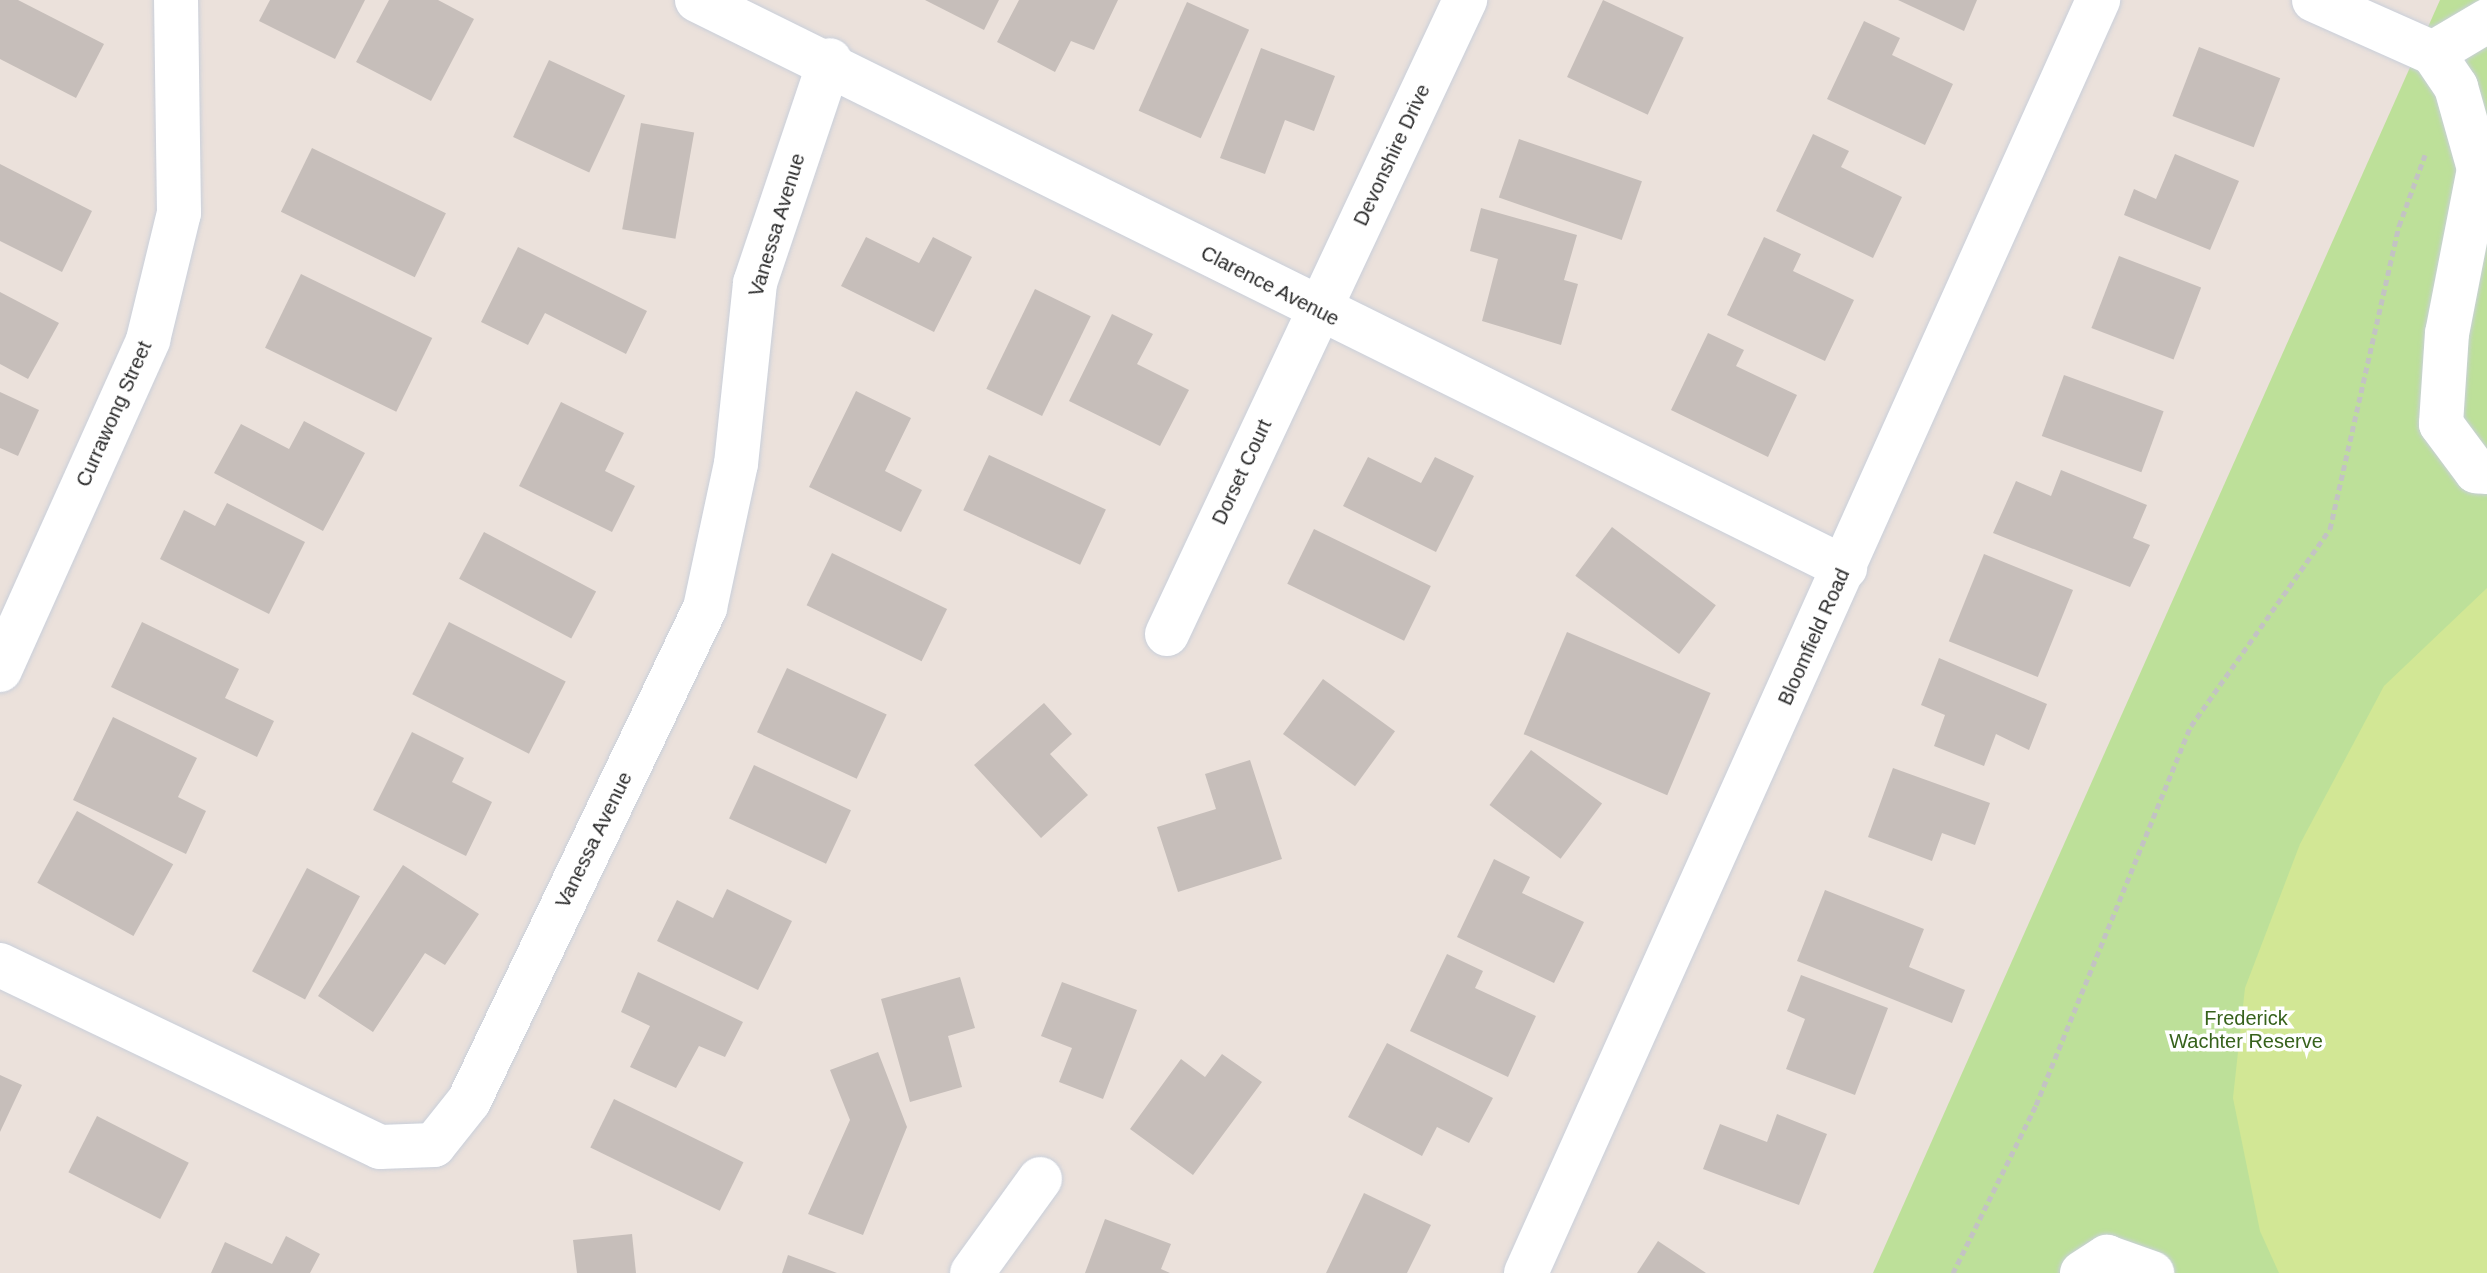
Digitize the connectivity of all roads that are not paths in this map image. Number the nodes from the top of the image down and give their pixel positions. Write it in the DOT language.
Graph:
graph roads {
  1 [pos="176,0"];
  2 [pos="697,0"];
  3 [pos="1465,0"];
  4 [pos="2098,0"];
  5 [pos="2314,0"];
  6 [pos="2487,21"];
  7 [pos="2433,53"];
  8 [pos="830,60"];
  9 [pos="1318,311"];
  10 [pos="2487,472"];
  11 [pos="1845,568"];
  12 [pos="1167,634"];
  13 [pos="0,670"];
  14 [pos="0,965"];
  15 [pos="1040,1179"];
  16 [pos="972,1273"];
  17 [pos="1526,1273"];
  18 [pos="2082,1273"];
  19 [pos="2152,1273"];
  1 -- 13 [label="street, Currawong Street"];
  2 -- 8 [label="street, Clarence Avenue"];
  3 -- 9 [label="street, Devonshire Drive"];
  4 -- 11 [label="street, Bloomfield Road"];
  5 -- 7 [label="street"];
  6 -- 7 [label="street"];
  7 -- 10 [label="street"];
  8 -- 9 [label="street, Clarence Avenue"];
  8 -- 14 [label="street, Vanessa Avenue"];
  9 -- 11 [label="street, Clarence Avenue"];
  9 -- 12 [label="street, Dorset Court"];
  11 -- 17 [label="street, Bloomfield Road"];
  15 -- 16 [label="street"];
  18 -- 19 [label="street"];
}
